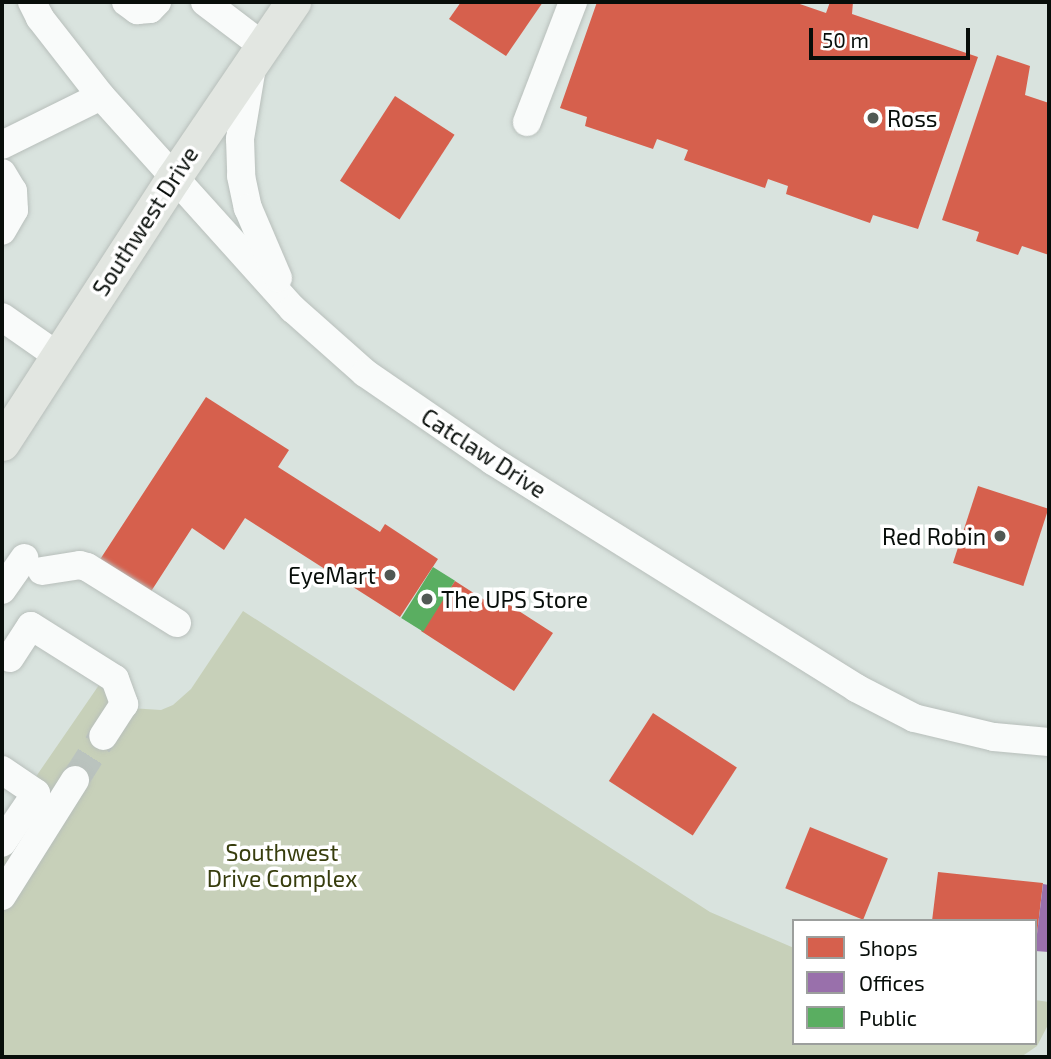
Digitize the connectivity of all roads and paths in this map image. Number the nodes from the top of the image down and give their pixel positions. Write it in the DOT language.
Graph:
graph roads {
  1 [pos="32,2"];
  2 [pos="205,2"];
  3 [pos="293,2"];
  4 [pos="573,2"];
  5 [pos="258,52"];
  6 [pos="101,96"];
  7 [pos="527,122"];
  8 [pos="2,145"];
  9 [pos="2,173"];
  10 [pos="174,177"];
  11 [pos="2,231"];
  12 [pos="293,309"];
  13 [pos="2,317"];
  14 [pos="58,356"];
  15 [pos="2,443"];
  16 [pos="2,590"];
  17 [pos="177,623"];
  18 [pos="10,658"];
  19 [pos="103,736"];
  20 [pos="1049,742"];
  21 [pos="2,770"];
  22 [pos="75,780"];
  23 [pos="2,843"];
  24 [pos="2,896"];
  1 -- 6 [label="street, Catclaw Drive"];
  2 -- 5 [label="street"];
  3 -- 5 [label="main road, Southwest Drive"];
  4 -- 7 [label="street"];
  5 -- 10 [label="main road, Southwest Drive"];
  5 -- 12 [label="street"];
  6 -- 8 [label="street"];
  6 -- 10 [label="street, Catclaw Drive"];
  9 -- 11 [label="street"];
  10 -- 12 [label="street, Catclaw Drive"];
  10 -- 14 [label="main road, Southwest Drive"];
  12 -- 20 [label="street, Catclaw Drive"];
  13 -- 14 [label="street"];
  14 -- 15 [label="main road, Southwest Drive"];
  16 -- 17 [label="street"];
  18 -- 19 [label="street"];
  21 -- 23 [label="street"];
  22 -- 24 [label="street"];
}
